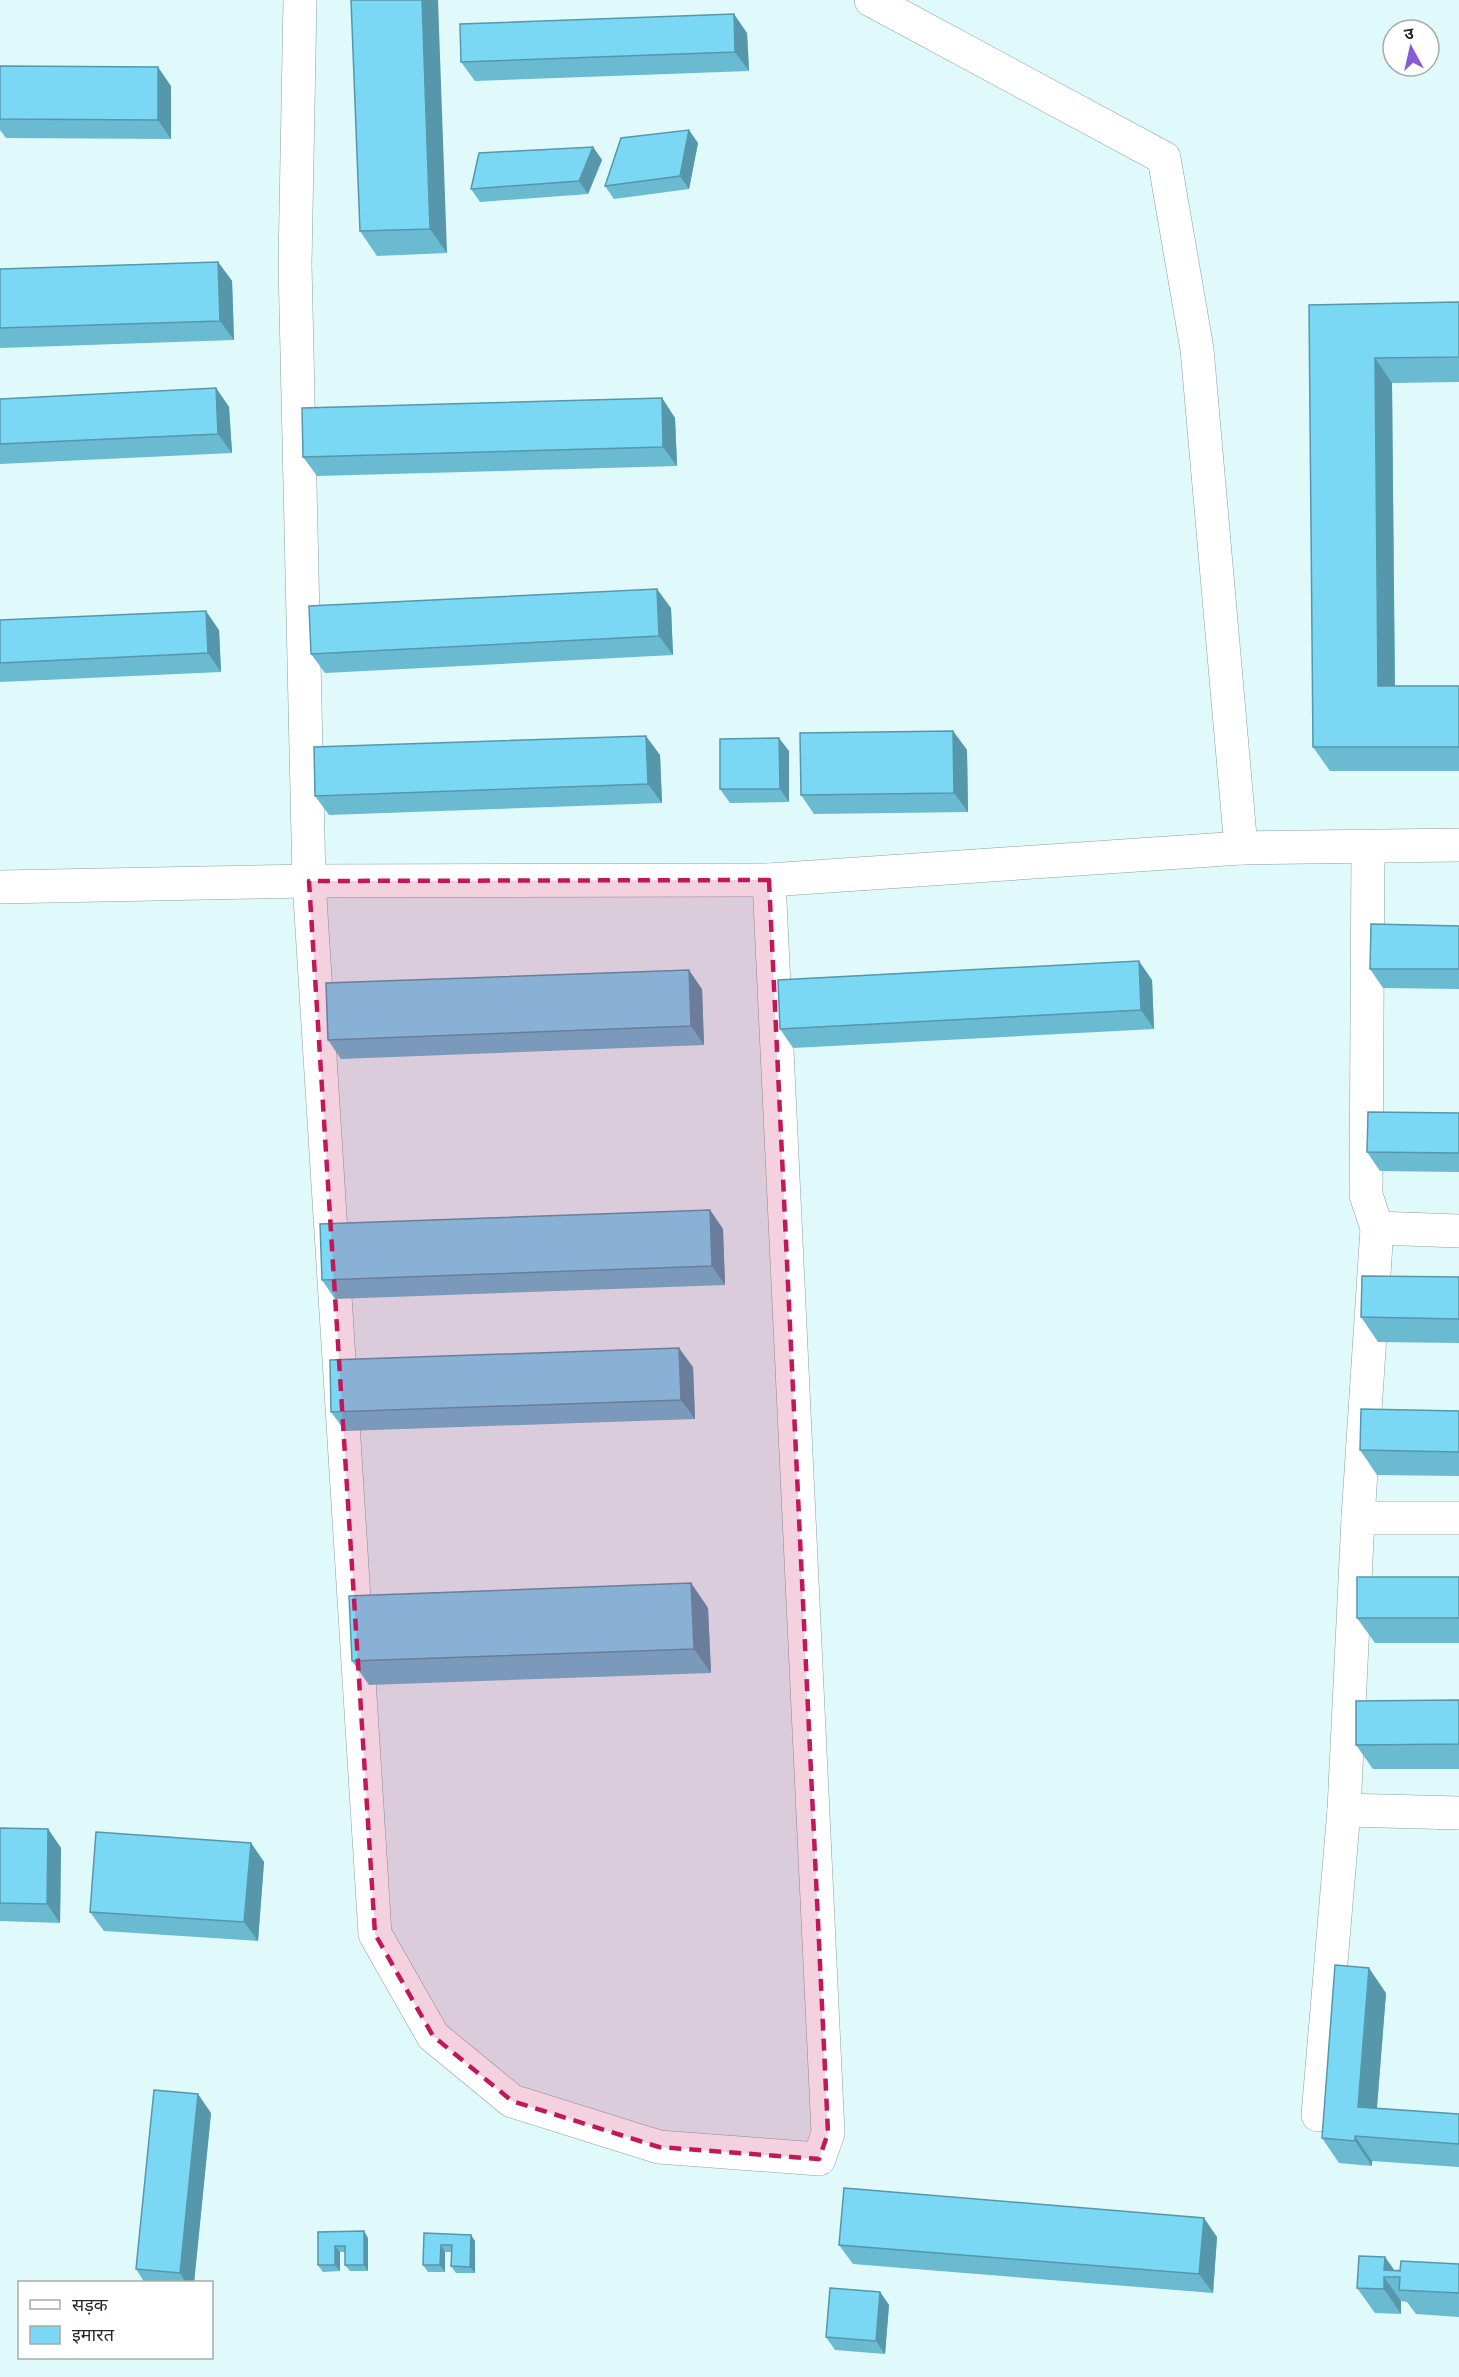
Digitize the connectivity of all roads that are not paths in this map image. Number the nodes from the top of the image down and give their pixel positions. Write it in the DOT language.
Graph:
graph roads {
  1 [pos="300,0"];
  2 [pos="871,0"];
  3 [pos="1459,845"];
  4 [pos="1368,847"];
  5 [pos="1241,848"];
  6 [pos="770,880"];
  7 [pos="309,881"];
  8 [pos="0,887"];
  9 [pos="1377,1228"];
  10 [pos="1459,1231"];
  11 [pos="1358,1518"];
  12 [pos="1459,1518"];
  13 [pos="1344,1810"];
  14 [pos="1459,1812"];
  15 [pos="1318,2115"];
  1 -- 7 [label="street"];
  2 -- 5 [label="street"];
  3 -- 4 [label="street"];
  4 -- 5 [label="street"];
  4 -- 9 [label="street"];
  5 -- 6 [label="street"];
  6 -- 7 [label="street"];
  6 -- 7 [label="street"];
  7 -- 8 [label="street"];
  9 -- 10 [label="street"];
  9 -- 11 [label="street"];
  11 -- 12 [label="street"];
  11 -- 13 [label="street"];
  13 -- 14 [label="street"];
  13 -- 15 [label="street"];
}
